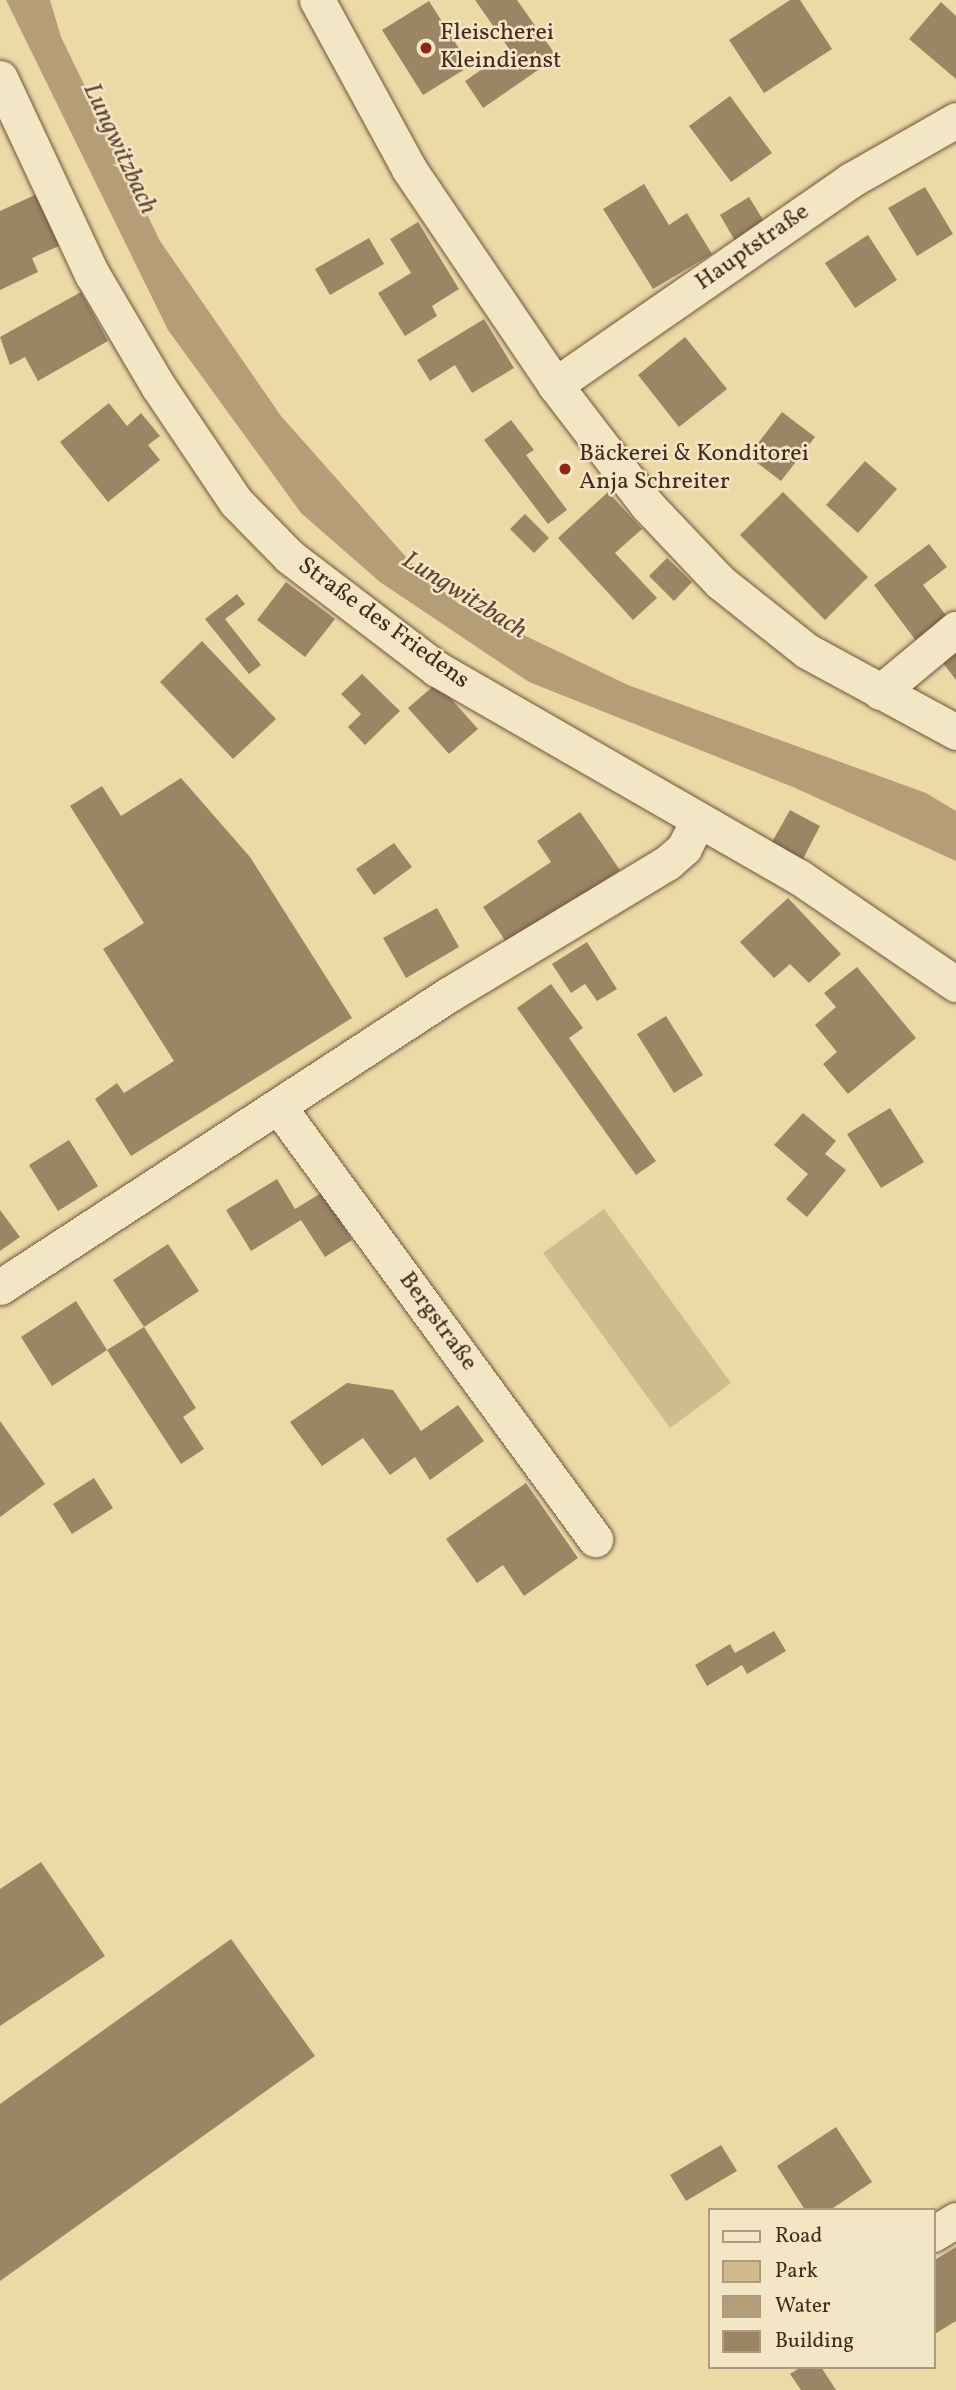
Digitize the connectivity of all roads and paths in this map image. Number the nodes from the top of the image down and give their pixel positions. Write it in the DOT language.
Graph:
graph roads {
  1 [pos="317,0"];
  2 [pos="0,78"];
  3 [pos="956,120"];
  4 [pos="555,385"];
  5 [pos="956,629"];
  6 [pos="880,692"];
  7 [pos="956,732"];
  8 [pos="697,822"];
  9 [pos="956,984"];
  10 [pos="278,1106"];
  11 [pos="0,1287"];
  12 [pos="595,1539"];
  13 [pos="956,2220"];
  14 [pos="935,2233"];
  1 -- 4 [label="street"];
  2 -- 8 [label="street, Straße des Friedens"];
  3 -- 4 [label="street, Hauptstraße"];
  4 -- 6 [label="street"];
  5 -- 6 [label="street"];
  6 -- 7 [label="street"];
  8 -- 9 [label="street, Straße des Friedens"];
  8 -- 10 [label="street"];
  10 -- 11 [label="street"];
  10 -- 12 [label="street, Bergstraße"];
  13 -- 14 [label="street"];
}
